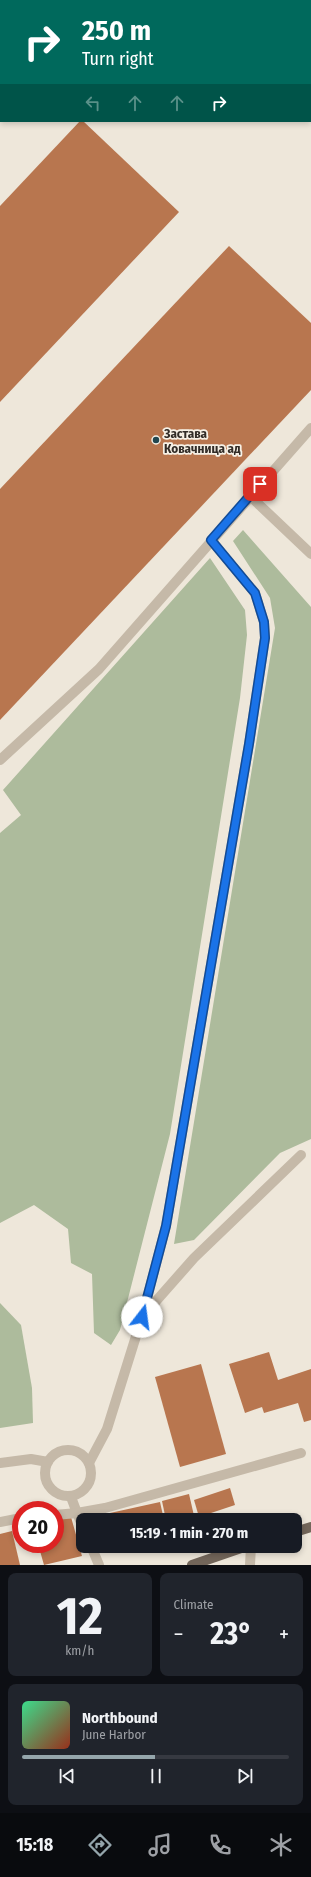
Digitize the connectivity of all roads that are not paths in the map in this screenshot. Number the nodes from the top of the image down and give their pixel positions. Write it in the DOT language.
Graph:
graph roads {
  1 [pos="311,428"];
  2 [pos="250,496"];
  3 [pos="211,540"];
  4 [pos="311,554"];
  5 [pos="0,760"];
  6 [pos="301,1155"];
  7 [pos="142,1317"];
  8 [pos="301,1453"];
  9 [pos="48,1462"];
  10 [pos="0,1463"];
  11 [pos="89,1463"];
  12 [pos="71,1497"];
  13 [pos="76,1513"];
  14 [pos="77,1513"];
  15 [pos="64,1514"];
  16 [pos="12,1520"];
  17 [pos="0,1522"];
  18 [pos="94,1553"];
  19 [pos="227,1553"];
  20 [pos="251,1553"];
  21 [pos="99,1565"];
  22 [pos="192,1565"];
  23 [pos="250,1565"];
  1 -- 2 [label="street"];
  2 -- 3 [label="street"];
  2 -- 4 [label="street"];
  3 -- 5 [label="street"];
  3 -- 7 [label="street"];
  6 -- 7 [label="street"];
  7 -- 11 [label="street"];
  8 -- 14 [label="street"];
  9 -- 10 [label="street"];
  9 -- 11 [label="street"];
  9 -- 12 [label="street"];
  11 -- 12 [label="street"];
  12 -- 14 [label="street"];
  13 -- 15 [label="street"];
  16 -- 17 [label="street"];
  18 -- 21 [label="street"];
  19 -- 22 [label="main road"];
  20 -- 23 [label="street"];
}
